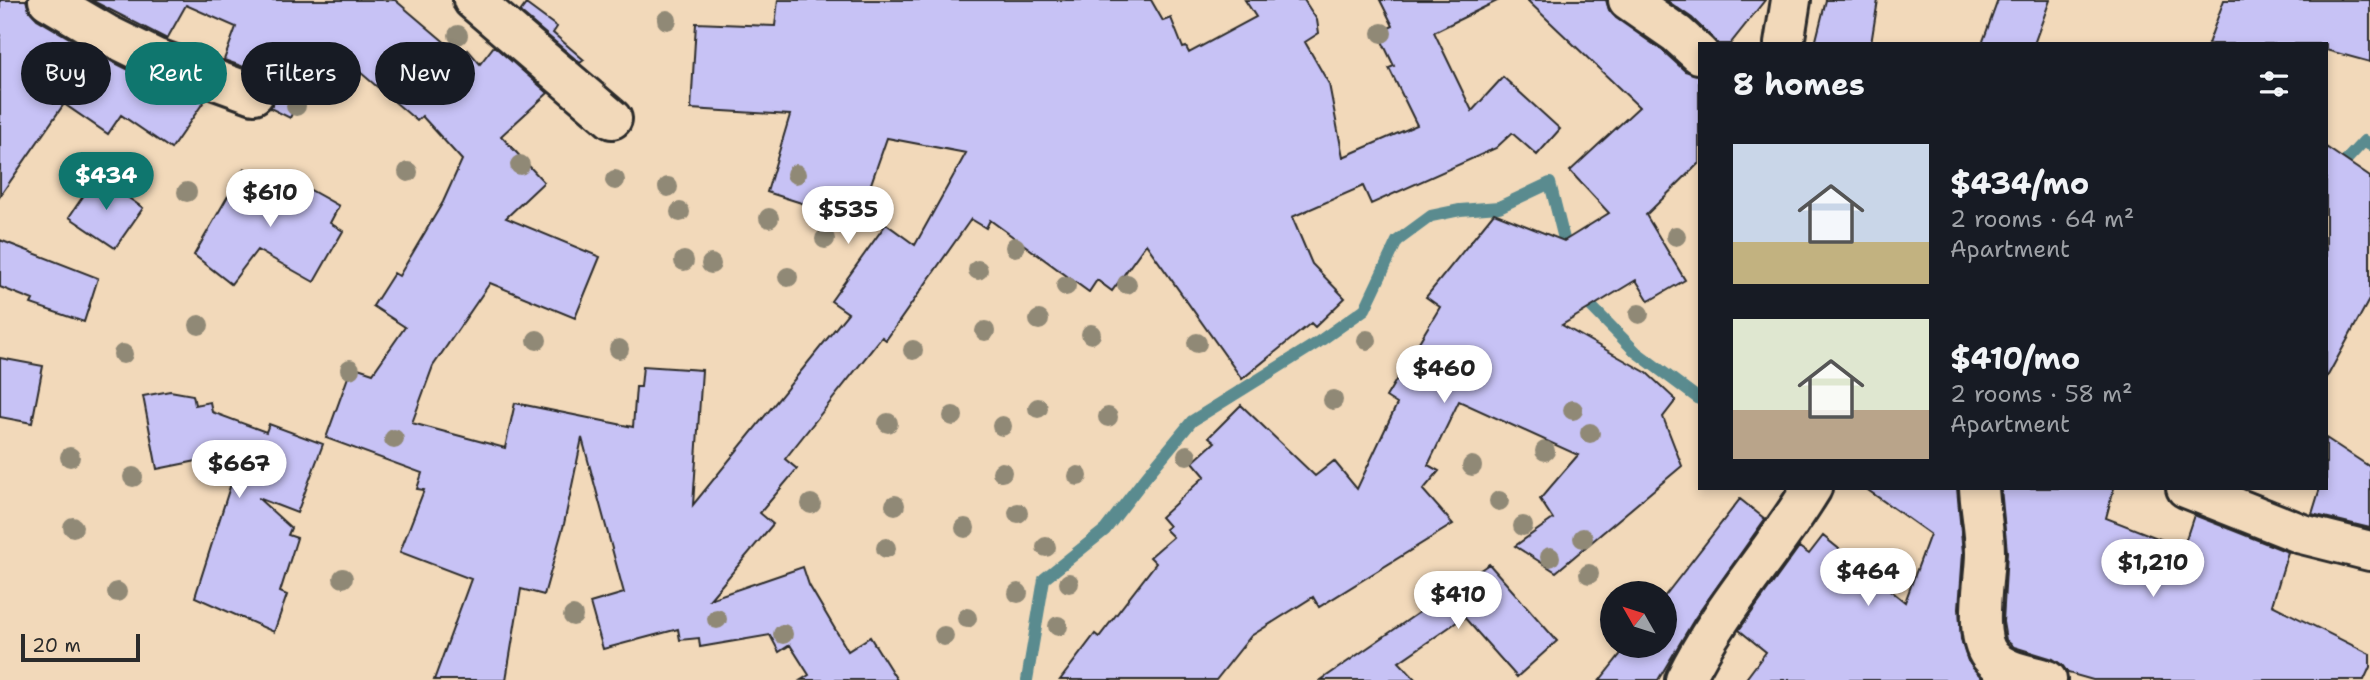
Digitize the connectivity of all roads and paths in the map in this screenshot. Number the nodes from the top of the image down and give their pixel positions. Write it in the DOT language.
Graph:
graph roads {
  1 [pos="48,0"];
  2 [pos="473,0"];
  3 [pos="1628,0"];
  4 [pos="1791,0"];
  5 [pos="1784,42"];
  6 [pos="1698,53"];
  7 [pos="241,89"];
  8 [pos="612,119"];
  9 [pos="1811,490"];
  10 [pos="1979,490"];
  11 [pos="2191,490"];
  12 [pos="2370,551"];
  13 [pos="2041,679"];
  14 [pos="1685,680"];
  1 -- 7 [label="street"];
  2 -- 8 [label="street"];
  3 -- 6 [label="street"];
  4 -- 5 [label="street"];
  9 -- 14 [label="street"];
  10 -- 13 [label="street"];
  11 -- 12 [label="street"];
}
